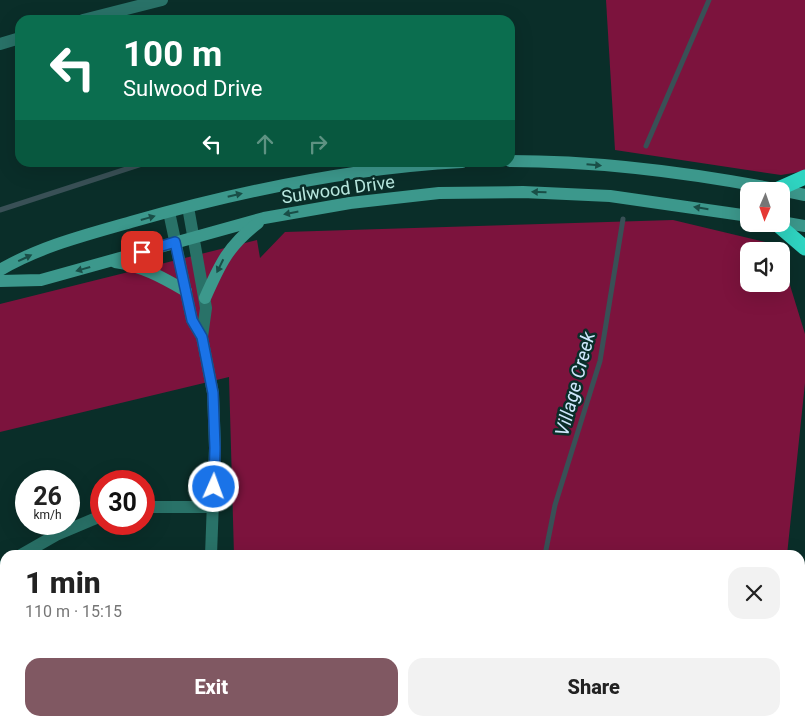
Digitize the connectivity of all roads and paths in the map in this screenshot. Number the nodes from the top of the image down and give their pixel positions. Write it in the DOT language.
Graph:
graph roads {
  1 [pos="162,0"];
  2 [pos="103,15"];
  3 [pos="15,40"];
  4 [pos="0,44"];
  5 [pos="515,161"];
  6 [pos="408,167"];
  7 [pos="805,177"];
  8 [pos="740,182"];
  9 [pos="790,184"];
  10 [pos="790,192"];
  11 [pos="805,195"];
  12 [pos="188,207"];
  13 [pos="169,212"];
  14 [pos="740,215"];
  15 [pos="264,218"];
  16 [pos="790,224"];
  17 [pos="805,226"];
  18 [pos="786,232"];
  19 [pos="194,237"];
  20 [pos="175,242"];
  21 [pos="805,248"];
  22 [pos="110,262"];
  23 [pos="0,270"];
  24 [pos="0,281"];
  25 [pos="186,291"];
  26 [pos="205,298"];
  27 [pos="202,337"];
  28 [pos="155,507"];
  29 [pos="213,507"];
  30 [pos="90,521"];
  31 [pos="30,550"];
  32 [pos="211,550"];
  1 -- 2 [label="street"];
  3 -- 4 [label="street"];
  5 -- 8 [label="main road, one-way"];
  12 -- 6 [label="main road, Sulwood Drive, one-way"];
  7 -- 9 [label="highway"];
  10 -- 11 [label="main road"];
  12 -- 13 [label="main road, Sulwood Drive"];
  12 -- 19 [label="street"];
  13 -- 20 [label="street"];
  23 -- 13 [label="main road, Sulwood Drive, one-way"];
  14 -- 15 [label="main road, Sulwood Drive, one-way"];
  15 -- 19 [label="main road, Sulwood Drive"];
  15 -- 26 [label="main road, one-way"];
  16 -- 17 [label="main road"];
  18 -- 21 [label="highway"];
  19 -- 20 [label="main road, Sulwood Drive"];
  19 -- 26 [label="street"];
  20 -- 22 [label="main road, Sulwood Drive"];
  20 -- 25 [label="street"];
  22 -- 24 [label="main road, Sulwood Drive, one-way"];
  22 -- 25 [label="main road"];
  25 -- 27 [label="street"];
  26 -- 27 [label="street"];
  27 -- 29 [label="street"];
  28 -- 29 [label="street"];
  29 -- 32 [label="street"];
  30 -- 31 [label="street"];
}
